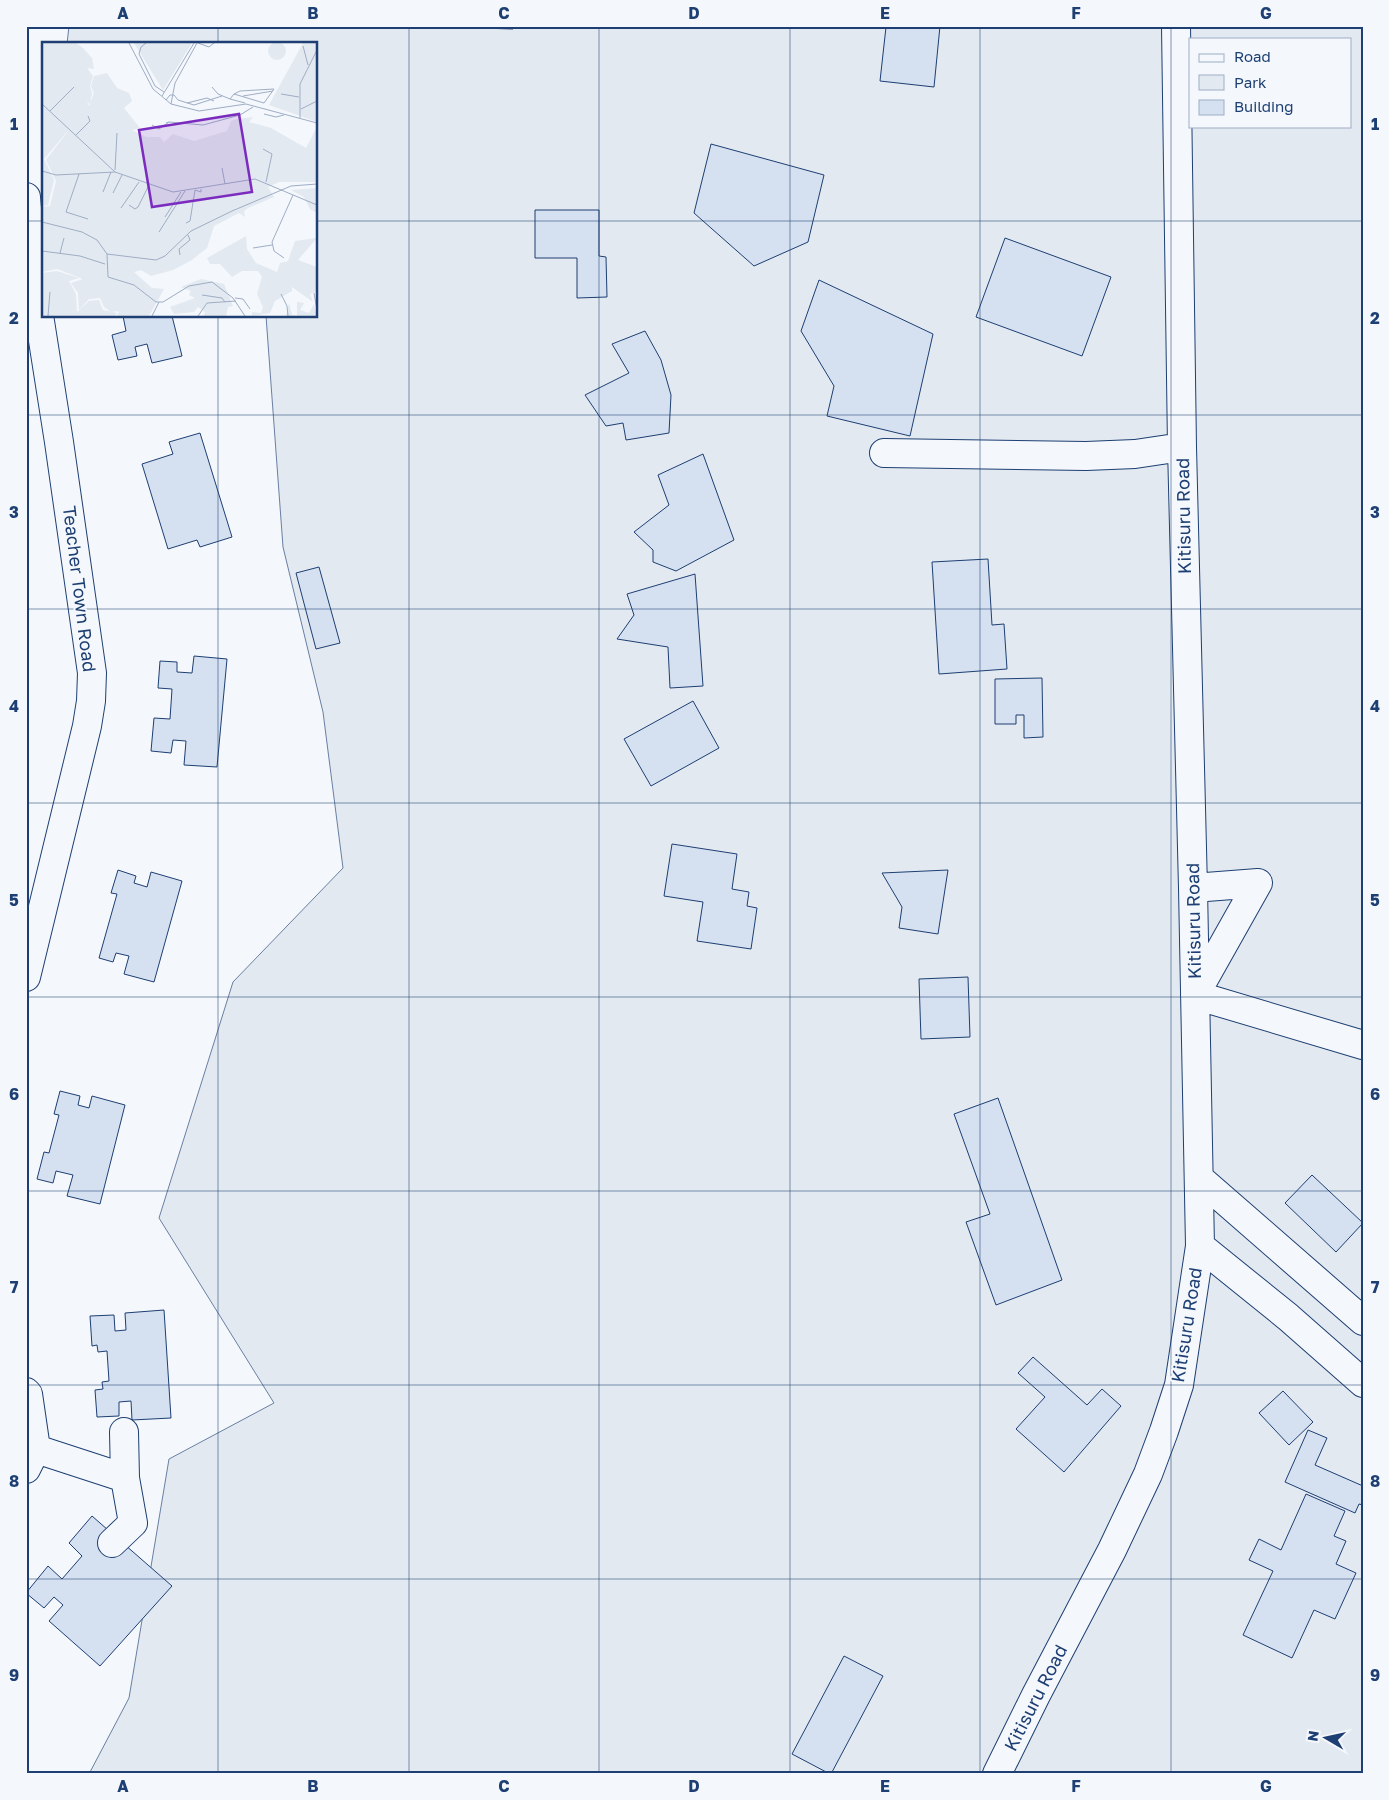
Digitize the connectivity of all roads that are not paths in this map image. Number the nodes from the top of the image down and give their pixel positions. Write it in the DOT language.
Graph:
graph roads {
  1 [pos="1176,26"];
  2 [pos="26,197"];
  3 [pos="1182,447"];
  4 [pos="884,454"];
  5 [pos="1193,888"];
  6 [pos="26,977"];
  7 [pos="1195,995"];
  8 [pos="1363,1045"];
  9 [pos="1199,1178"];
  10 [pos="1200,1246"];
  11 [pos="1363,1320"];
  12 [pos="1363,1383"];
  13 [pos="26,1392"];
  14 [pos="124,1432"];
  15 [pos="31,1459"];
  16 [pos="125,1478"];
  17 [pos="112,1543"];
  18 [pos="997,1774"];
  1 -- 3 [label="street, Kitisuru Road"];
  2 -- 6 [label="street, Teacher Town Road"];
  3 -- 4 [label="street"];
  3 -- 5 [label="street, Kitisuru Road"];
  5 -- 7 [label="street, Kitisuru Road"];
  5 -- 7 [label="street"];
  7 -- 8 [label="street"];
  7 -- 9 [label="street, Kitisuru Road"];
  9 -- 10 [label="street, Kitisuru Road"];
  9 -- 11 [label="street"];
  10 -- 12 [label="street"];
  10 -- 18 [label="street, Kitisuru Road"];
  13 -- 15 [label="street"];
  14 -- 16 [label="street"];
  15 -- 16 [label="street"];
  16 -- 17 [label="street"];
}
